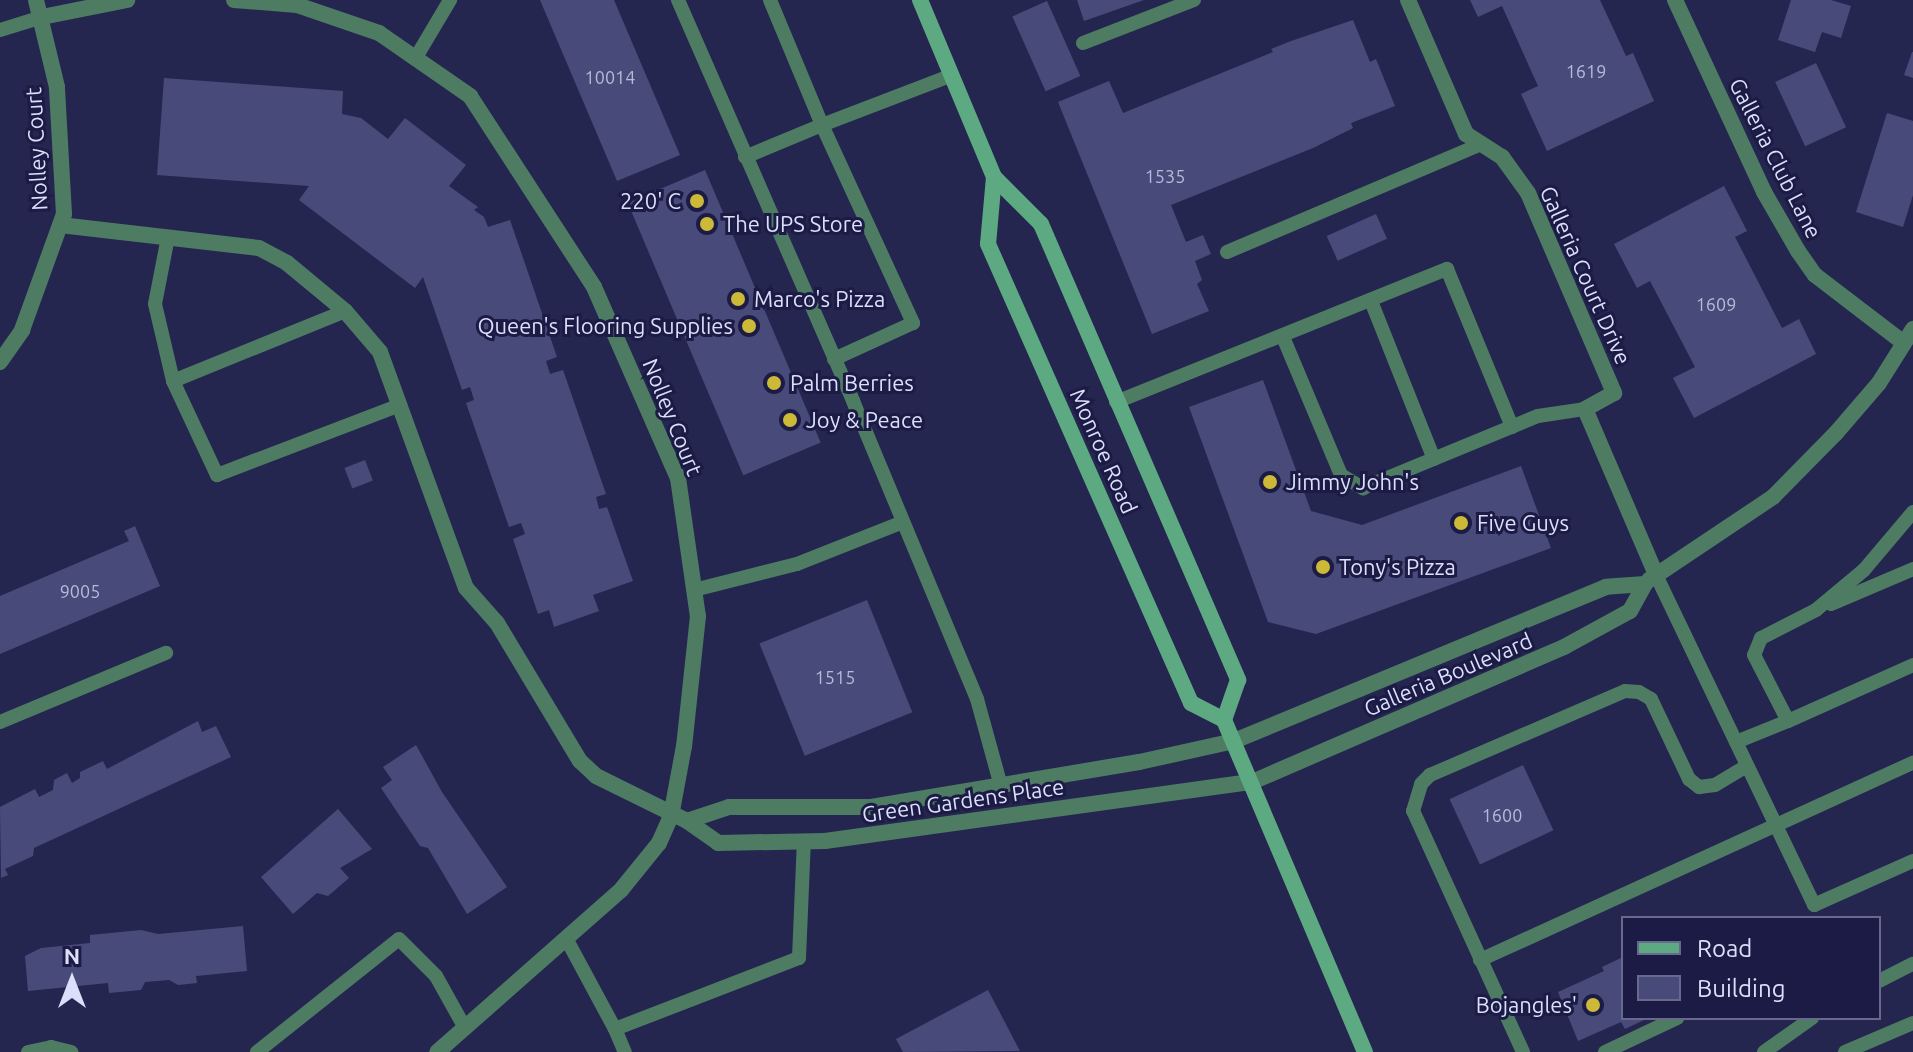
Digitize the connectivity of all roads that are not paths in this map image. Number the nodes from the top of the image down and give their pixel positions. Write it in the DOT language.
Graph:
graph roads {
  1 [pos="36,0"];
  2 [pos="127,0"];
  3 [pos="234,0"];
  4 [pos="450,0"];
  5 [pos="678,0"];
  6 [pos="770,0"];
  7 [pos="920,0"];
  8 [pos="1194,0"];
  9 [pos="1408,0"];
  10 [pos="1675,0"];
  11 [pos="42,17"];
  12 [pos="0,30"];
  13 [pos="1083,43"];
  14 [pos="415,59"];
  15 [pos="952,75"];
  16 [pos="822,125"];
  17 [pos="1481,144"];
  18 [pos="745,157"];
  19 [pos="994,177"];
  20 [pos="60,225"];
  21 [pos="168,237"];
  22 [pos="1227,252"];
  23 [pos="1371,301"];
  24 [pos="345,311"];
  25 [pos="1908,336"];
  26 [pos="1283,337"];
  27 [pos="834,359"];
  28 [pos="0,362"];
  29 [pos="173,381"];
  30 [pos="1116,402"];
  31 [pos="400,405"];
  32 [pos="1585,409"];
  33 [pos="1512,427"];
  34 [pos="1434,459"];
  35 [pos="1913,512"];
  36 [pos="903,522"];
  37 [pos="1913,569"];
  38 [pos="1650,579"];
  39 [pos="694,590"];
  40 [pos="1816,610"];
  41 [pos="166,653"];
  42 [pos="1913,665"];
  43 [pos="1224,720"];
  44 [pos="1788,721"];
  45 [pos="0,722"];
  46 [pos="1234,741"];
  47 [pos="1736,742"];
  48 [pos="1913,763"];
  49 [pos="1747,766"];
  50 [pos="1252,782"];
  51 [pos="1001,786"];
  52 [pos="679,818"];
  53 [pos="1776,826"];
  54 [pos="804,841"];
  55 [pos="1913,861"];
  56 [pos="1810,912"];
  57 [pos="567,940"];
  58 [pos="1480,960"];
  59 [pos="1913,964"];
  60 [pos="1881,980"];
  61 [pos="1673,1020"];
  62 [pos="1809,1020"];
  63 [pos="1913,1023"];
  64 [pos="465,1028"];
  65 [pos="615,1029"];
  66 [pos="28,1052"];
  67 [pos="71,1052"];
  68 [pos="257,1052"];
  69 [pos="437,1052"];
  70 [pos="625,1052"];
  71 [pos="1365,1052"];
  72 [pos="1523,1052"];
  73 [pos="1605,1052"];
  74 [pos="1764,1052"];
  75 [pos="1845,1052"];
  1 -- 11 [label="street, Nolley Court"];
  2 -- 11 [label="street"];
  3 -- 14 [label="street, Nolley Court"];
  4 -- 14 [label="lane"];
  5 -- 18 [label="lane"];
  6 -- 16 [label="lane"];
  7 -- 15 [label="main road, Monroe Road"];
  8 -- 13 [label="lane"];
  9 -- 17 [label="street, Galleria Court Drive"];
  10 -- 25 [label="street, Galleria Club Lane"];
  11 -- 12 [label="lane"];
  11 -- 20 [label="street, Nolley Court"];
  14 -- 39 [label="street, Nolley Court"];
  15 -- 16 [label="lane"];
  15 -- 19 [label="main road, Monroe Road"];
  16 -- 18 [label="lane"];
  16 -- 27 [label="lane"];
  17 -- 22 [label="lane"];
  17 -- 32 [label="street, Galleria Court Drive"];
  18 -- 27 [label="lane"];
  19 -- 30 [label="main road, Monroe Road"];
  19 -- 43 [label="main road, Monroe Road"];
  20 -- 21 [label="street"];
  20 -- 28 [label="street, Nolley Court"];
  21 -- 24 [label="street"];
  21 -- 29 [label="lane"];
  23 -- 26 [label="lane"];
  23 -- 33 [label="lane"];
  23 -- 34 [label="lane"];
  24 -- 29 [label="lane"];
  24 -- 31 [label="street"];
  25 -- 38 [label="street, Galleria Boulevard"];
  26 -- 30 [label="lane"];
  26 -- 34 [label="lane"];
  27 -- 36 [label="lane"];
  29 -- 31 [label="lane"];
  30 -- 43 [label="main road, Monroe Road"];
  31 -- 52 [label="street"];
  32 -- 33 [label="lane"];
  32 -- 38 [label="street"];
  33 -- 34 [label="lane"];
  35 -- 40 [label="lane"];
  36 -- 39 [label="lane"];
  36 -- 51 [label="lane"];
  37 -- 40 [label="lane"];
  38 -- 46 [label="street, Galleria Boulevard"];
  38 -- 47 [label="lane"];
  38 -- 50 [label="street, Galleria Boulevard"];
  39 -- 52 [label="street, Nolley Court"];
  40 -- 44 [label="lane"];
  41 -- 45 [label="lane"];
  42 -- 44 [label="lane"];
  43 -- 46 [label="main road"];
  44 -- 47 [label="lane"];
  46 -- 50 [label="main road"];
  46 -- 51 [label="street, Green Gardens Place"];
  47 -- 49 [label="lane"];
  48 -- 53 [label="lane"];
  49 -- 53 [label="lane"];
  49 -- 58 [label="lane"];
  50 -- 54 [label="street, Green Gardens Place"];
  50 -- 71 [label="main road"];
  51 -- 52 [label="street, Green Gardens Place"];
  52 -- 54 [label="street, Green Gardens Place"];
  52 -- 57 [label="street, Nolley Court"];
  53 -- 56 [label="lane"];
  53 -- 58 [label="lane"];
  54 -- 65 [label="lane"];
  55 -- 56 [label="lane"];
  57 -- 64 [label="street, Nolley Court"];
  57 -- 65 [label="lane"];
  58 -- 72 [label="lane"];
  59 -- 60 [label="lane"];
  61 -- 73 [label="lane"];
  62 -- 74 [label="lane"];
  63 -- 75 [label="lane"];
  64 -- 68 [label="lane"];
  64 -- 69 [label="street, Nolley Court"];
  65 -- 70 [label="lane"];
  66 -- 67 [label="lane"];
}
